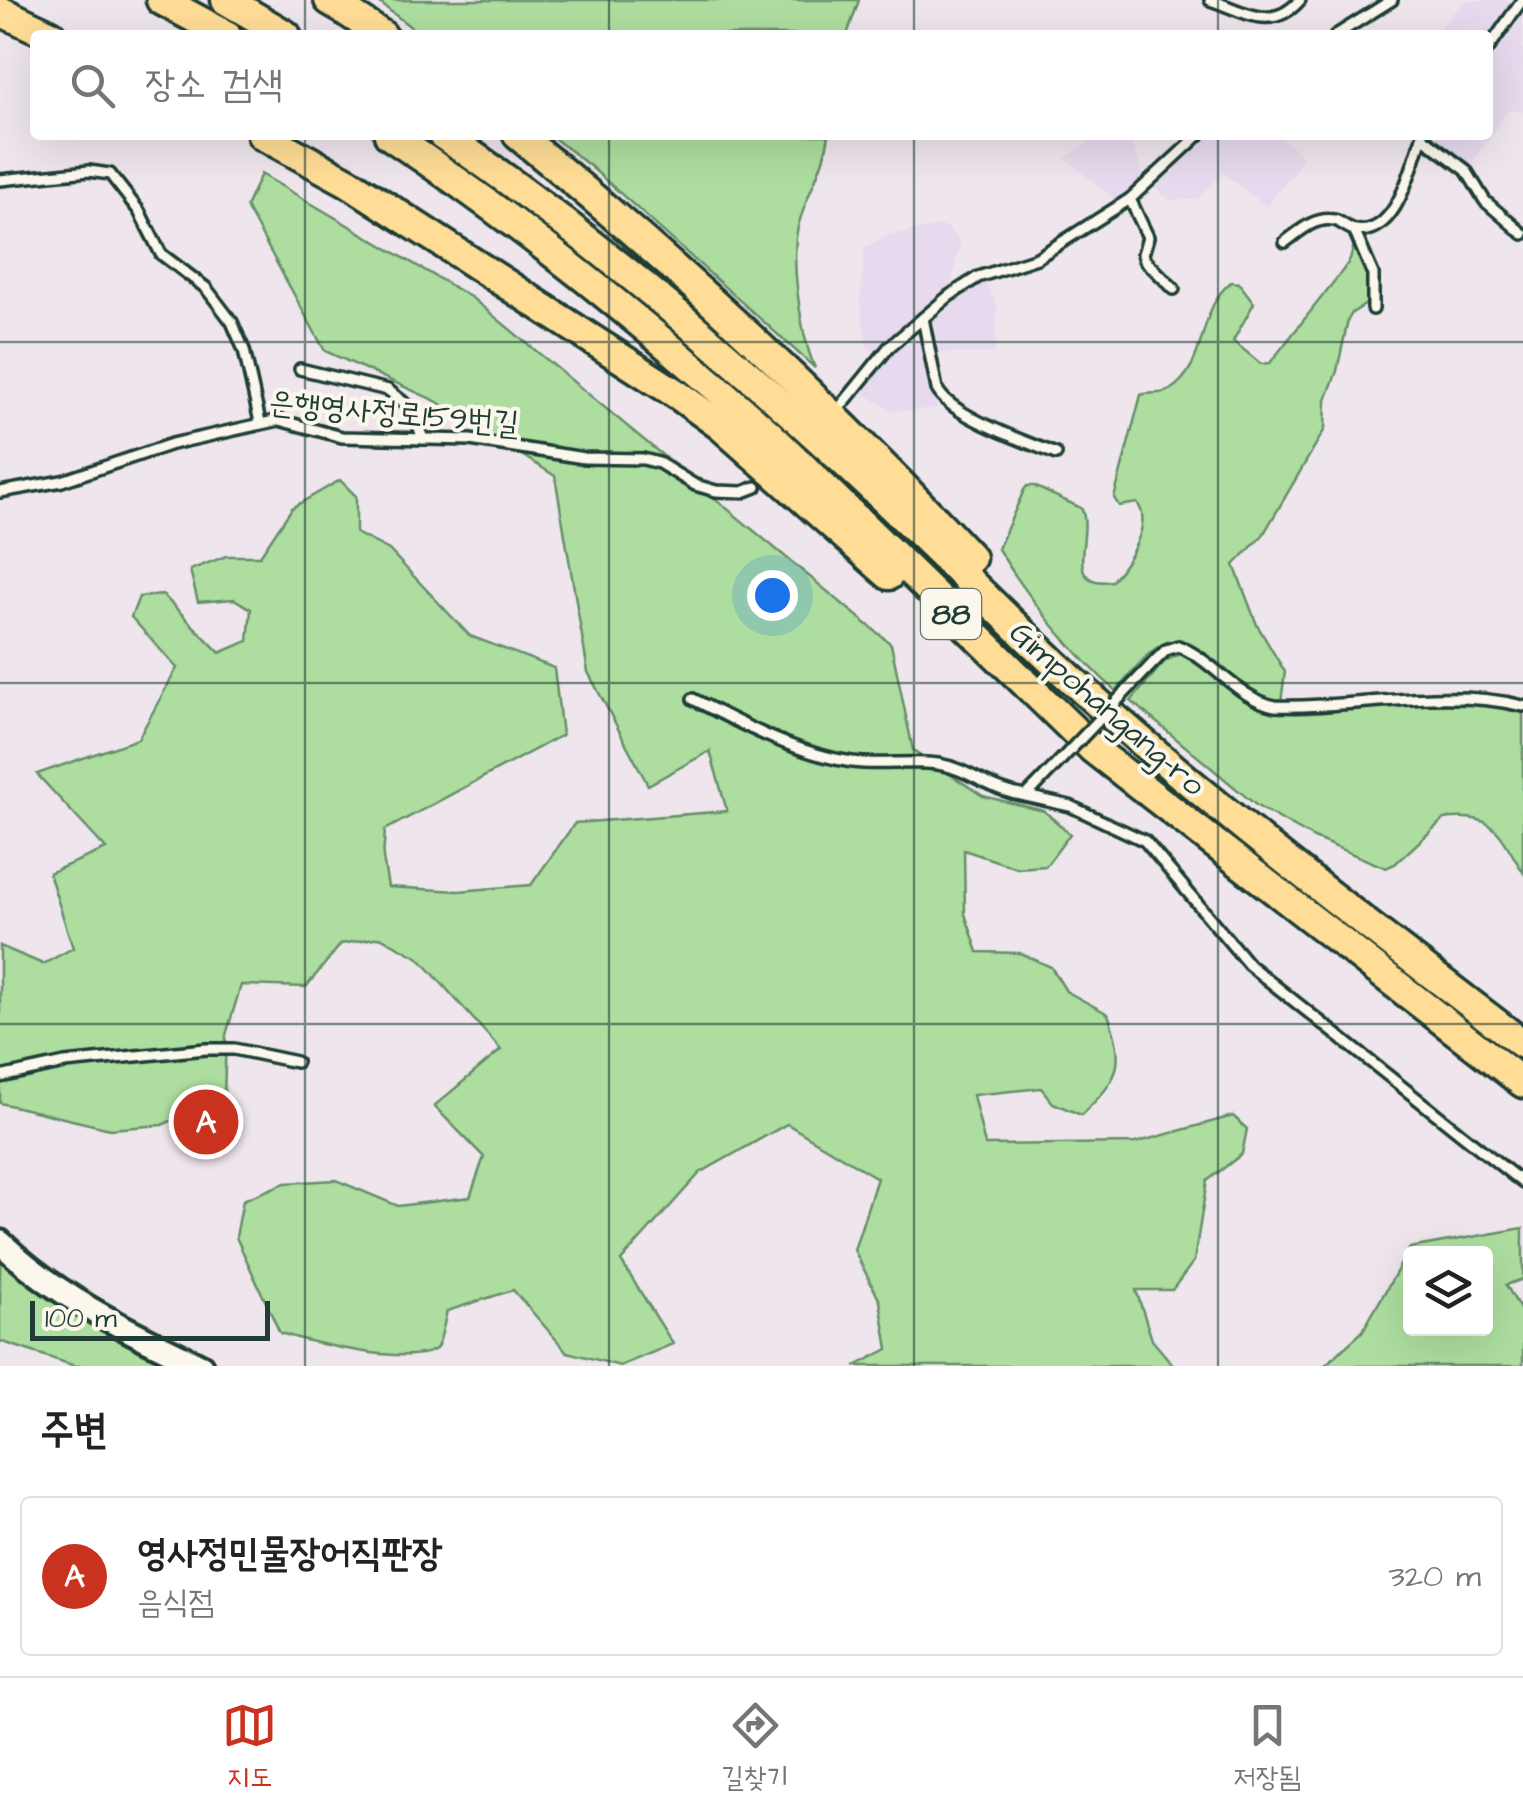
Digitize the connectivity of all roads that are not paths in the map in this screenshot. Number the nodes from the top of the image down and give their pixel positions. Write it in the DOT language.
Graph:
graph roads {
  1 [pos="161,0"];
  2 [pos="226,0"];
  3 [pos="329,0"];
  4 [pos="1210,0"];
  5 [pos="1300,0"];
  6 [pos="1392,0"];
  7 [pos="1522,0"];
  8 [pos="7,23"];
  9 [pos="33,30"];
  10 [pos="217,30"];
  11 [pos="277,30"];
  12 [pos="374,30"];
  13 [pos="1344,30"];
  14 [pos="1493,42"];
  15 [pos="271,140"];
  16 [pos="395,140"];
  17 [pos="449,140"];
  18 [pos="524,140"];
  19 [pos="1194,140"];
  20 [pos="1421,140"];
  21 [pos="1427,140"];
  22 [pos="0,180"];
  23 [pos="1130,199"];
  24 [pos="1354,230"];
  25 [pos="1523,234"];
  26 [pos="1284,242"];
  27 [pos="1174,289"];
  28 [pos="1373,309"];
  29 [pos="924,318"];
  30 [pos="300,369"];
  31 [pos="841,406"];
  32 [pos="260,422"];
  33 [pos="423,439"];
  34 [pos="1056,454"];
  35 [pos="756,487"];
  36 [pos="0,492"];
  37 [pos="961,624"];
  38 [pos="1078,686"];
  39 [pos="693,699"];
  40 [pos="1523,706"];
  41 [pos="1026,796"];
  42 [pos="1523,1044"];
  43 [pos="296,1062"];
  44 [pos="0,1077"];
  45 [pos="1523,1082"];
  46 [pos="1523,1183"];
  47 [pos="0,1242"];
  48 [pos="201,1366"];
  1 -- 10 [label="highway"];
  2 -- 11 [label="highway"];
  3 -- 12 [label="highway"];
  4 -- 5 [label="lane"];
  6 -- 13 [label="lane"];
  7 -- 14 [label="lane"];
  8 -- 9 [label="highway"];
  15 -- 37 [label="highway"];
  16 -- 37 [label="highway, Gimpohangang-ro / 88"];
  17 -- 38 [label="highway, Gimpohangang-ro / 88"];
  18 -- 38 [label="highway"];
  19 -- 23 [label="lane"];
  20 -- 24 [label="lane"];
  21 -- 25 [label="lane"];
  22 -- 32 [label="lane"];
  23 -- 27 [label="lane"];
  23 -- 29 [label="lane"];
  24 -- 26 [label="lane"];
  24 -- 28 [label="lane"];
  29 -- 31 [label="lane"];
  29 -- 34 [label="lane"];
  30 -- 33 [label="lane"];
  32 -- 33 [label="lane, 은행영사정로159번길"];
  32 -- 36 [label="lane, 은행영사정로159번길"];
  33 -- 35 [label="lane, 은행영사정로159번길"];
  37 -- 45 [label="highway, Gimpohangang-ro / 88"];
  38 -- 42 [label="highway, Gimpohangang-ro / 88"];
  39 -- 41 [label="lane"];
  40 -- 41 [label="lane, bridge"];
  41 -- 46 [label="lane"];
  43 -- 44 [label="lane"];
  47 -- 48 [label="main road"];
}
